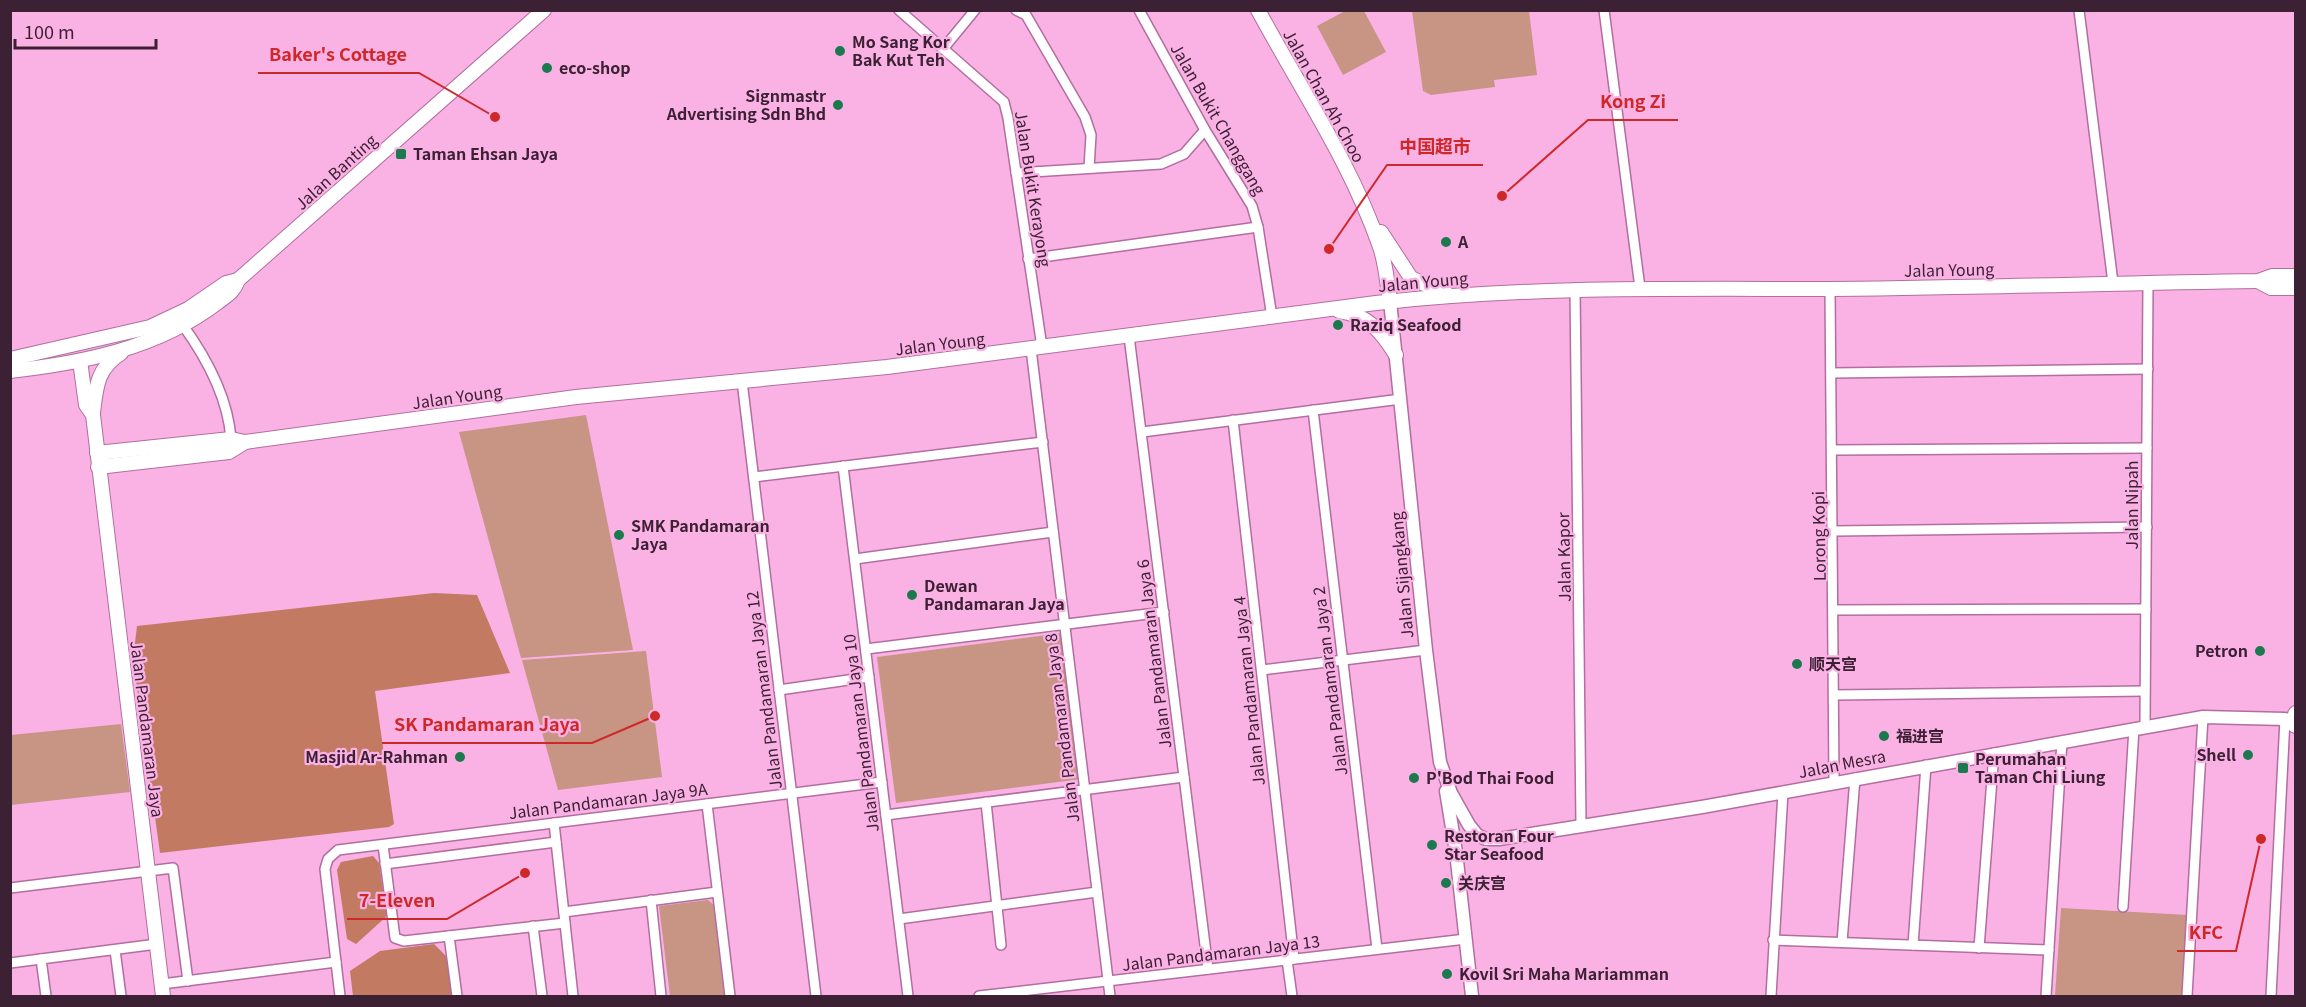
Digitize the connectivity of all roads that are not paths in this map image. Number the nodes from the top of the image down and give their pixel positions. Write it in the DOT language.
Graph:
graph roads {
  1 [pos="544,10"];
  2 [pos="899,10"];
  3 [pos="975,10"];
  4 [pos="1016,10"];
  5 [pos="1139,10"];
  6 [pos="1604,10"];
  7 [pos="2079,10"];
  8 [pos="1263,12"];
  9 [pos="943,49"];
  10 [pos="1205,130"];
  11 [pos="1089,168"];
  12 [pos="1016,173"];
  13 [pos="1360,200"];
  14 [pos="1258,227"];
  15 [pos="1028,260"];
  16 [pos="2295,276"];
  17 [pos="238,280"];
  18 [pos="2258,281"];
  19 [pos="2113,283"];
  20 [pos="2148,283"];
  21 [pos="1575,288"];
  22 [pos="1640,288"];
  23 [pos="2295,288"];
  24 [pos="1830,289"];
  25 [pos="1452,296"];
  26 [pos="1390,301"];
  27 [pos="1326,310"];
  28 [pos="1272,317"];
  29 [pos="182,324"];
  30 [pos="1129,336"];
  31 [pos="136,340"];
  32 [pos="1037,348"];
  33 [pos="37,354"];
  34 [pos="1396,356"];
  35 [pos="84,358"];
  36 [pos="10,359"];
  37 [pos="50,367"];
  38 [pos="2148,369"];
  39 [pos="10,372"];
  40 [pos="1832,373"];
  41 [pos="742,381"];
  42 [pos="1401,399"];
  43 [pos="91,407"];
  44 [pos="1313,410"];
  45 [pos="1233,420"];
  46 [pos="1142,432"];
  47 [pos="238,440"];
  48 [pos="1043,442"];
  49 [pos="2147,448"];
  50 [pos="1833,450"];
  51 [pos="98,460"];
  52 [pos="843,466"];
  53 [pos="754,477"];
  54 [pos="2147,527"];
  55 [pos="1053,531"];
  56 [pos="1834,531"];
  57 [pos="855,559"];
  58 [pos="2146,609"];
  59 [pos="1834,610"];
  60 [pos="1164,612"];
  61 [pos="1065,624"];
  62 [pos="866,649"];
  63 [pos="1426,650"];
  64 [pos="1342,660"];
  65 [pos="1262,670"];
  66 [pos="869,677"];
  67 [pos="779,690"];
  68 [pos="2144,692"];
  69 [pos="1834,695"];
  70 [pos="2203,717"];
  71 [pos="2294,719"];
  72 [pos="2140,727"];
  73 [pos="2062,741"];
  74 [pos="1994,753"];
  75 [pos="1926,765"];
  76 [pos="1444,775"];
  77 [pos="1184,777"];
  78 [pos="1855,778"];
  79 [pos="882,782"];
  80 [pos="1834,782"];
  81 [pos="1085,790"];
  82 [pos="1783,792"];
  83 [pos="792,793"];
  84 [pos="986,802"];
  85 [pos="707,804"];
  86 [pos="886,815"];
  87 [pos="554,823"];
  88 [pos="1581,824"];
  89 [pos="1477,835"];
  90 [pos="556,842"];
  91 [pos="383,845"];
  92 [pos="385,864"];
  93 [pos="148,871"];
  94 [pos="10,888"];
  95 [pos="717,892"];
  96 [pos="1097,892"];
  97 [pos="651,900"];
  98 [pos="997,906"];
  99 [pos="2123,907"];
  100 [pos="564,912"];
  101 [pos="899,919"];
  102 [pos="565,923"];
  103 [pos="533,926"];
  104 [pos="449,936"];
  105 [pos="1466,939"];
  106 [pos="1773,940"];
  107 [pos="1842,942"];
  108 [pos="157,944"];
  109 [pos="1001,945"];
  110 [pos="1913,945"];
  111 [pos="1979,948"];
  112 [pos="1377,949"];
  113 [pos="115,950"];
  114 [pos="2049,950"];
  115 [pos="41,959"];
  116 [pos="1291,959"];
  117 [pos="336,962"];
  118 [pos="13,963"];
  119 [pos="1208,969"];
  120 [pos="188,981"];
  121 [pos="1108,981"];
  122 [pos="163,990"];
  123 [pos="46,996"];
  124 [pos="121,996"];
  125 [pos="340,996"];
  126 [pos="457,996"];
  127 [pos="542,996"];
  128 [pos="573,996"];
  129 [pos="662,996"];
  130 [pos="730,996"];
  131 [pos="816,996"];
  132 [pos="908,996"];
  133 [pos="980,996"];
  134 [pos="1110,996"];
  135 [pos="1292,996"];
  136 [pos="1472,996"];
  137 [pos="1771,996"];
  138 [pos="2046,996"];
  139 [pos="2187,996"];
  140 [pos="2271,996"];
  1 -- 17 [label="main road, Jalan Banting"];
  2 -- 9 [label="street, Jalan Bukit Kerayong"];
  3 -- 9 [label="street"];
  4 -- 11 [label="street"];
  5 -- 10 [label="street, Jalan Bukit Changgang"];
  6 -- 22 [label="street"];
  7 -- 19 [label="street"];
  8 -- 13 [label="main road, Jalan Chan Ah Choo"];
  9 -- 12 [label="street, Jalan Bukit Kerayong"];
  10 -- 11 [label="street"];
  10 -- 14 [label="street, Jalan Bukit Changgang"];
  11 -- 12 [label="street"];
  12 -- 15 [label="street, Jalan Bukit Kerayong"];
  13 -- 25 [label="main road"];
  13 -- 26 [label="main road, Jalan Chan Ah Choo"];
  14 -- 15 [label="street"];
  14 -- 28 [label="street, Jalan Bukit Changgang"];
  15 -- 32 [label="street, Jalan Bukit Kerayong"];
  16 -- 18 [label="main road, Jalan Young"];
  17 -- 29 [label="main road, Jalan Banting"];
  17 -- 31 [label="main road"];
  18 -- 20 [label="main road, Jalan Young"];
  18 -- 23 [label="main road, Jalan Young"];
  19 -- 20 [label="main road, Jalan Young"];
  19 -- 24 [label="main road, Jalan Young"];
  20 -- 38 [label="street, Jalan Nipah"];
  21 -- 22 [label="main road, Jalan Young"];
  21 -- 25 [label="main road, Jalan Young"];
  21 -- 88 [label="street, Jalan Kapor"];
  22 -- 24 [label="main road, Jalan Young"];
  24 -- 40 [label="street, Lorong Kopi"];
  25 -- 26 [label="main road, Jalan Young"];
  26 -- 27 [label="main road, Jalan Young"];
  26 -- 34 [label="street, Jalan Sijangkang"];
  27 -- 28 [label="main road, Jalan Young"];
  27 -- 34 [label="main road"];
  28 -- 30 [label="main road, Jalan Young"];
  29 -- 31 [label="main road, Jalan Banting"];
  29 -- 47 [label="street"];
  30 -- 32 [label="main road, Jalan Young"];
  30 -- 46 [label="street, Jalan Pandamaran Jaya 6"];
  31 -- 33 [label="main road"];
  31 -- 35 [label="main road"];
  31 -- 43 [label="main road"];
  32 -- 41 [label="main road, Jalan Young"];
  32 -- 48 [label="street, Jalan Pandamaran Jaya 8"];
  33 -- 35 [label="main road"];
  33 -- 36 [label="main road"];
  34 -- 42 [label="street, Jalan Sijangkang"];
  35 -- 37 [label="main road"];
  35 -- 43 [label="main road, Jalan Pandamaran Jaya"];
  37 -- 39 [label="main road"];
  37 -- 43 [label="main road"];
  38 -- 40 [label="street"];
  38 -- 49 [label="street, Jalan Nipah"];
  40 -- 50 [label="street, Lorong Kopi"];
  41 -- 47 [label="main road, Jalan Young"];
  41 -- 53 [label="street, Jalan Pandamaran Jaya 12"];
  42 -- 44 [label="street"];
  42 -- 63 [label="street, Jalan Sijangkang"];
  43 -- 51 [label="main road, Jalan Pandamaran Jaya"];
  44 -- 45 [label="street"];
  44 -- 64 [label="street, Jalan Pandamaran Jaya 2"];
  45 -- 46 [label="street"];
  45 -- 65 [label="street, Jalan Pandamaran Jaya 4"];
  46 -- 60 [label="street, Jalan Pandamaran Jaya 6"];
  47 -- 51 [label="main road, Jalan Young"];
  48 -- 52 [label="street"];
  48 -- 55 [label="street, Jalan Pandamaran Jaya 8"];
  49 -- 50 [label="street"];
  49 -- 54 [label="street, Jalan Nipah"];
  50 -- 56 [label="street, Lorong Kopi"];
  51 -- 93 [label="main road, Jalan Pandamaran Jaya"];
  52 -- 53 [label="street"];
  52 -- 57 [label="street, Jalan Pandamaran Jaya 10"];
  53 -- 67 [label="street, Jalan Pandamaran Jaya 12"];
  54 -- 56 [label="street"];
  54 -- 58 [label="street, Jalan Nipah"];
  55 -- 57 [label="street"];
  55 -- 61 [label="street, Jalan Pandamaran Jaya 8"];
  56 -- 59 [label="street, Lorong Kopi"];
  57 -- 62 [label="street, Jalan Pandamaran Jaya 10"];
  58 -- 59 [label="street"];
  58 -- 68 [label="street, Jalan Nipah"];
  59 -- 69 [label="street, Lorong Kopi"];
  60 -- 61 [label="street"];
  60 -- 77 [label="street, Jalan Pandamaran Jaya 6"];
  61 -- 62 [label="street"];
  61 -- 81 [label="street, Jalan Pandamaran Jaya 8"];
  62 -- 66 [label="street, Jalan Pandamaran Jaya 10"];
  63 -- 64 [label="street"];
  63 -- 76 [label="street, Jalan Sijangkang"];
  64 -- 65 [label="street"];
  64 -- 112 [label="street, Jalan Pandamaran Jaya 2"];
  65 -- 116 [label="street, Jalan Pandamaran Jaya 4"];
  66 -- 67 [label="street"];
  66 -- 79 [label="street, Jalan Pandamaran Jaya 10"];
  67 -- 83 [label="street, Jalan Pandamaran Jaya 12"];
  68 -- 69 [label="street"];
  68 -- 72 [label="street, Jalan Nipah"];
  69 -- 80 [label="street, Lorong Kopi"];
  70 -- 71 [label="street, Jalan Mesra"];
  70 -- 72 [label="street, Jalan Mesra"];
  70 -- 139 [label="street"];
  71 -- 140 [label="street"];
  72 -- 73 [label="street, Jalan Mesra"];
  72 -- 99 [label="street, Jalan Nipah"];
  73 -- 74 [label="street, Jalan Mesra"];
  73 -- 114 [label="street"];
  74 -- 75 [label="street, Jalan Mesra"];
  74 -- 111 [label="street"];
  75 -- 78 [label="street, Jalan Mesra"];
  75 -- 110 [label="street"];
  76 -- 89 [label="street, Jalan Sijangkang"];
  76 -- 105 [label="street"];
  77 -- 81 [label="street"];
  77 -- 119 [label="street, Jalan Pandamaran Jaya 6"];
  78 -- 80 [label="street, Jalan Mesra"];
  78 -- 107 [label="street"];
  79 -- 83 [label="street, Jalan Pandamaran Jaya 9A"];
  79 -- 86 [label="street, Jalan Pandamaran Jaya 10"];
  80 -- 82 [label="street, Jalan Mesra"];
  81 -- 84 [label="street"];
  81 -- 96 [label="street, Jalan Pandamaran Jaya 8"];
  82 -- 88 [label="street, Jalan Mesra"];
  82 -- 106 [label="street"];
  83 -- 85 [label="street, Jalan Pandamaran Jaya 9A"];
  83 -- 131 [label="street, Jalan Pandamaran Jaya 12"];
  84 -- 86 [label="street"];
  84 -- 98 [label="street"];
  85 -- 87 [label="street, Jalan Pandamaran Jaya 9A"];
  85 -- 95 [label="street"];
  86 -- 101 [label="street, Jalan Pandamaran Jaya 10"];
  87 -- 90 [label="street"];
  87 -- 91 [label="street, Jalan Pandamaran Jaya 9A"];
  88 -- 89 [label="street, Jalan Mesra"];
  90 -- 92 [label="street"];
  90 -- 100 [label="street"];
  91 -- 92 [label="street"];
  91 -- 117 [label="street, Jalan Pandamaran Jaya 9A"];
  92 -- 104 [label="street"];
  93 -- 94 [label="street"];
  93 -- 108 [label="main road, Jalan Pandamaran Jaya"];
  93 -- 120 [label="street"];
  95 -- 97 [label="street"];
  95 -- 130 [label="street"];
  96 -- 98 [label="street"];
  96 -- 121 [label="street, Jalan Pandamaran Jaya 8"];
  97 -- 100 [label="street"];
  97 -- 129 [label="street"];
  98 -- 101 [label="street"];
  98 -- 109 [label="street"];
  100 -- 102 [label="street"];
  101 -- 132 [label="street, Jalan Pandamaran Jaya 10"];
  102 -- 103 [label="street"];
  102 -- 128 [label="street"];
  103 -- 104 [label="street"];
  103 -- 127 [label="street"];
  104 -- 126 [label="street"];
  105 -- 112 [label="street, Jalan Pandamaran Jaya 13"];
  105 -- 136 [label="street"];
  106 -- 107 [label="street"];
  106 -- 137 [label="street"];
  107 -- 110 [label="street"];
  108 -- 113 [label="street"];
  108 -- 122 [label="main road, Jalan Pandamaran Jaya"];
  110 -- 111 [label="street"];
  111 -- 114 [label="street"];
  112 -- 116 [label="street, Jalan Pandamaran Jaya 13"];
  113 -- 115 [label="street"];
  113 -- 124 [label="street"];
  114 -- 138 [label="street"];
  115 -- 118 [label="street"];
  115 -- 123 [label="street"];
  116 -- 119 [label="street, Jalan Pandamaran Jaya 13"];
  116 -- 135 [label="street, Jalan Pandamaran Jaya 4"];
  117 -- 120 [label="street"];
  117 -- 125 [label="street"];
  119 -- 121 [label="street, Jalan Pandamaran Jaya 13"];
  120 -- 122 [label="street"];
  121 -- 133 [label="street, Jalan Pandamaran Jaya 13"];
  121 -- 134 [label="street, Jalan Pandamaran Jaya 8"];
}
